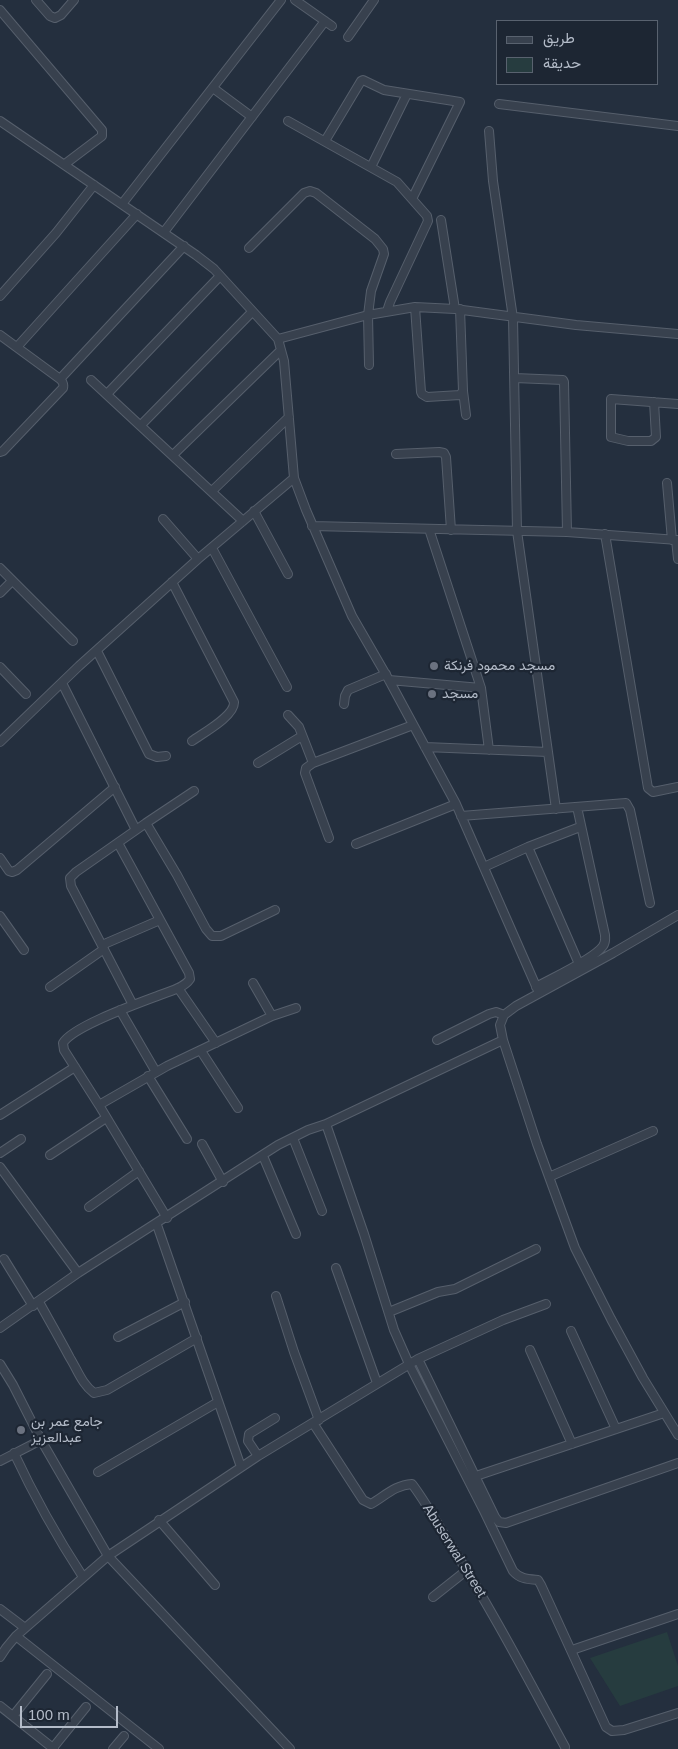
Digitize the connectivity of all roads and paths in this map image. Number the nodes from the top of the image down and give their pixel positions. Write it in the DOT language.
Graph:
graph roads {
  1 [pos="36,0"];
  2 [pos="74,0"];
  3 [pos="281,0"];
  4 [pos="295,0"];
  5 [pos="374,0"];
  6 [pos="0,10"];
  7 [pos="348,37"];
  8 [pos="213,88"];
  9 [pos="407,94"];
  10 [pos="499,104"];
  11 [pos="252,117"];
  12 [pos="0,121"];
  13 [pos="288,121"];
  14 [pos="678,126"];
  15 [pos="489,131"];
  16 [pos="325,141"];
  17 [pos="65,164"];
  18 [pos="372,168"];
  19 [pos="94,185"];
  20 [pos="412,199"];
  21 [pos="122,204"];
  22 [pos="137,214"];
  23 [pos="441,220"];
  24 [pos="164,232"];
  25 [pos="184,246"];
  26 [pos="249,248"];
  27 [pos="220,276"];
  28 [pos="0,296"];
  29 [pos="415,307"];
  30 [pos="458,309"];
  31 [pos="387,311"];
  32 [pos="252,312"];
  33 [pos="368,315"];
  34 [pos="513,318"];
  35 [pos="678,334"];
  36 [pos="0,335"];
  37 [pos="278,339"];
  38 [pos="18,347"];
  39 [pos="281,350"];
  40 [pos="369,365"];
  41 [pos="515,378"];
  42 [pos="60,379"];
  43 [pos="91,380"];
  44 [pos="463,391"];
  45 [pos="106,394"];
  46 [pos="654,402"];
  47 [pos="678,404"];
  48 [pos="466,415"];
  49 [pos="289,417"];
  50 [pos="141,425"];
  51 [pos="0,452"];
  52 [pos="396,454"];
  53 [pos="173,455"];
  54 [pos="294,478"];
  55 [pos="667,484"];
  56 [pos="212,491"];
  57 [pos="254,512"];
  58 [pos="163,519"];
  59 [pos="243,521"];
  60 [pos="312,526"];
  61 [pos="430,529"];
  62 [pos="450,530"];
  63 [pos="517,531"];
  64 [pos="566,532"];
  65 [pos="605,534"];
  66 [pos="675,540"];
  67 [pos="212,548"];
  68 [pos="198,559"];
  69 [pos="678,559"];
  70 [pos="0,568"];
  71 [pos="288,574"];
  72 [pos="12,580"];
  73 [pos="172,582"];
  74 [pos="0,593"];
  75 [pos="73,642"];
  76 [pos="97,651"];
  77 [pos="0,667"];
  78 [pos="387,677"];
  79 [pos="62,683"];
  80 [pos="287,687"];
  81 [pos="482,688"];
  82 [pos="26,694"];
  83 [pos="344,704"];
  84 [pos="288,715"];
  85 [pos="413,725"];
  86 [pos="302,736"];
  87 [pos="192,741"];
  88 [pos="0,742"];
  89 [pos="425,747"];
  90 [pos="489,750"];
  91 [pos="548,752"];
  92 [pos="166,756"];
  93 [pos="258,763"];
  94 [pos="313,763"];
  95 [pos="678,786"];
  96 [pos="115,787"];
  97 [pos="194,790"];
  98 [pos="456,804"];
  99 [pos="577,807"];
  100 [pos="556,809"];
  101 [pos="461,816"];
  102 [pos="146,823"];
  103 [pos="580,826"];
  104 [pos="136,830"];
  105 [pos="329,838"];
  106 [pos="118,843"];
  107 [pos="356,844"];
  108 [pos="528,847"];
  109 [pos="0,859"];
  110 [pos="484,867"];
  111 [pos="650,903"];
  112 [pos="275,910"];
  113 [pos="678,915"];
  114 [pos="0,916"];
  115 [pos="160,920"];
  116 [pos="103,948"];
  117 [pos="24,950"];
  118 [pos="579,964"];
  119 [pos="253,983"];
  120 [pos="50,987"];
  121 [pos="178,988"];
  122 [pos="537,990"];
  123 [pos="134,1005"];
  124 [pos="296,1008"];
  125 [pos="120,1010"];
  126 [pos="504,1015"];
  127 [pos="272,1016"];
  128 [pos="437,1040"];
  129 [pos="503,1040"];
  130 [pos="216,1043"];
  131 [pos="201,1051"];
  132 [pos="75,1067"];
  133 [pos="152,1074"];
  134 [pos="99,1105"];
  135 [pos="238,1108"];
  136 [pos="0,1115"];
  137 [pos="106,1118"];
  138 [pos="326,1124"];
  139 [pos="653,1131"];
  140 [pos="293,1138"];
  141 [pos="22,1139"];
  142 [pos="187,1139"];
  143 [pos="202,1144"];
  144 [pos="0,1153"];
  145 [pos="50,1155"];
  146 [pos="263,1156"];
  147 [pos="0,1167"];
  148 [pos="139,1172"];
  149 [pos="549,1177"];
  150 [pos="223,1182"];
  151 [pos="89,1206"];
  152 [pos="322,1211"];
  153 [pos="167,1218"];
  154 [pos="157,1224"];
  155 [pos="296,1234"];
  156 [pos="536,1249"];
  157 [pos="4,1259"];
  158 [pos="336,1268"];
  159 [pos="78,1273"];
  160 [pos="276,1296"];
  161 [pos="184,1302"];
  162 [pos="36,1304"];
  163 [pos="546,1304"];
  164 [pos="389,1312"];
  165 [pos="0,1328"];
  166 [pos="572,1331"];
  167 [pos="118,1337"];
  168 [pos="197,1338"];
  169 [pos="530,1350"];
  170 [pos="418,1359"];
  171 [pos="0,1364"];
  172 [pos="409,1364"];
  173 [pos="376,1383"];
  174 [pos="218,1402"];
  175 [pos="664,1413"];
  176 [pos="275,1418"];
  177 [pos="316,1421"];
  178 [pos="616,1429"];
  179 [pos="678,1435"];
  180 [pos="41,1440"];
  181 [pos="572,1444"];
  182 [pos="14,1454"];
  183 [pos="258,1456"];
  184 [pos="0,1461"];
  185 [pos="678,1463"];
  186 [pos="241,1467"];
  187 [pos="98,1472"];
  188 [pos="476,1476"];
  189 [pos="159,1520"];
  190 [pos="108,1556"];
  191 [pos="467,1570"];
  192 [pos="83,1577"];
  193 [pos="215,1584"];
  194 [pos="433,1597"];
  195 [pos="0,1609"];
  196 [pos="678,1614"];
  197 [pos="25,1628"];
  198 [pos="16,1636"];
  199 [pos="572,1650"];
  200 [pos="0,1657"];
  201 [pos="47,1674"];
  202 [pos="0,1706"];
  203 [pos="86,1706"];
  204 [pos="678,1713"];
  205 [pos="13,1716"];
  206 [pos="124,1736"];
  207 [pos="565,1747"];
  208 [pos="53,1749"];
  209 [pos="113,1749"];
  210 [pos="159,1749"];
  211 [pos="290,1749"];
  1 -- 2 [label="street"];
  3 -- 8 [label="street"];
  4 -- 11 [label="street"];
  5 -- 7 [label="street"];
  6 -- 17 [label="street"];
  8 -- 11 [label="street"];
  8 -- 21 [label="street"];
  9 -- 16 [label="street"];
  9 -- 18 [label="street"];
  9 -- 20 [label="street"];
  10 -- 14 [label="street"];
  11 -- 24 [label="street"];
  12 -- 17 [label="street"];
  13 -- 16 [label="street"];
  15 -- 34 [label="street"];
  16 -- 18 [label="street"];
  17 -- 19 [label="street"];
  18 -- 20 [label="street"];
  19 -- 21 [label="street"];
  19 -- 28 [label="street"];
  20 -- 31 [label="street"];
  21 -- 22 [label="street"];
  22 -- 24 [label="street"];
  22 -- 38 [label="street"];
  23 -- 30 [label="street"];
  24 -- 25 [label="street"];
  25 -- 27 [label="street"];
  25 -- 42 [label="street"];
  26 -- 33 [label="street"];
  27 -- 32 [label="street"];
  27 -- 45 [label="street"];
  29 -- 30 [label="street"];
  29 -- 31 [label="street"];
  29 -- 44 [label="street"];
  30 -- 34 [label="street"];
  30 -- 44 [label="street"];
  31 -- 33 [label="street"];
  32 -- 37 [label="street"];
  32 -- 50 [label="street"];
  33 -- 37 [label="street"];
  33 -- 40 [label="street"];
  34 -- 35 [label="street"];
  34 -- 41 [label="street"];
  36 -- 38 [label="street"];
  37 -- 39 [label="street"];
  38 -- 42 [label="street"];
  39 -- 49 [label="street"];
  39 -- 53 [label="street"];
  41 -- 63 [label="street"];
  41 -- 64 [label="street"];
  42 -- 51 [label="street"];
  43 -- 45 [label="street"];
  44 -- 48 [label="street"];
  45 -- 50 [label="street"];
  46 -- 46 [label="street"];
  46 -- 47 [label="street"];
  49 -- 54 [label="street"];
  49 -- 56 [label="street"];
  50 -- 53 [label="street"];
  52 -- 62 [label="street"];
  53 -- 56 [label="street"];
  54 -- 57 [label="street"];
  54 -- 60 [label="street"];
  55 -- 66 [label="street"];
  56 -- 59 [label="street"];
  57 -- 59 [label="street"];
  57 -- 71 [label="street"];
  58 -- 68 [label="street"];
  59 -- 67 [label="street"];
  60 -- 61 [label="street"];
  60 -- 78 [label="street"];
  61 -- 62 [label="street"];
  61 -- 81 [label="street"];
  62 -- 63 [label="street"];
  63 -- 64 [label="street"];
  63 -- 91 [label="street"];
  64 -- 65 [label="street"];
  65 -- 66 [label="street"];
  65 -- 95 [label="street"];
  66 -- 69 [label="street"];
  67 -- 68 [label="street"];
  67 -- 80 [label="street"];
  68 -- 73 [label="street"];
  70 -- 72 [label="street"];
  72 -- 74 [label="street"];
  72 -- 75 [label="street"];
  73 -- 76 [label="street"];
  73 -- 87 [label="street"];
  76 -- 79 [label="street"];
  76 -- 92 [label="street"];
  77 -- 82 [label="street"];
  78 -- 81 [label="street"];
  78 -- 83 [label="street"];
  78 -- 85 [label="street"];
  79 -- 88 [label="street"];
  79 -- 96 [label="street"];
  81 -- 90 [label="street"];
  84 -- 86 [label="street"];
  85 -- 89 [label="street"];
  85 -- 94 [label="street"];
  86 -- 93 [label="street"];
  86 -- 94 [label="street"];
  89 -- 90 [label="street"];
  89 -- 98 [label="street"];
  90 -- 91 [label="street"];
  91 -- 100 [label="street"];
  94 -- 105 [label="street"];
  96 -- 104 [label="street"];
  96 -- 109 [label="street"];
  97 -- 102 [label="street"];
  98 -- 101 [label="street"];
  98 -- 107 [label="street"];
  99 -- 100 [label="street"];
  99 -- 103 [label="street"];
  99 -- 111 [label="street"];
  100 -- 101 [label="street"];
  101 -- 110 [label="street"];
  102 -- 104 [label="street"];
  102 -- 112 [label="street"];
  103 -- 108 [label="street"];
  103 -- 118 [label="street"];
  104 -- 106 [label="street"];
  106 -- 115 [label="street"];
  106 -- 116 [label="street"];
  108 -- 110 [label="street"];
  108 -- 118 [label="street"];
  110 -- 122 [label="street"];
  113 -- 122 [label="street"];
  114 -- 117 [label="street"];
  115 -- 116 [label="street"];
  115 -- 121 [label="street"];
  116 -- 120 [label="street"];
  116 -- 123 [label="street"];
  118 -- 122 [label="street"];
  119 -- 127 [label="street"];
  121 -- 123 [label="street"];
  121 -- 130 [label="street"];
  122 -- 126 [label="street"];
  123 -- 125 [label="street"];
  124 -- 127 [label="street"];
  125 -- 132 [label="street"];
  125 -- 133 [label="street"];
  126 -- 128 [label="street"];
  126 -- 129 [label="street"];
  127 -- 130 [label="street"];
  129 -- 138 [label="street"];
  129 -- 149 [label="street"];
  130 -- 131 [label="street"];
  131 -- 133 [label="street"];
  131 -- 135 [label="street"];
  132 -- 134 [label="street"];
  132 -- 136 [label="street"];
  133 -- 134 [label="street"];
  133 -- 142 [label="street"];
  134 -- 137 [label="street"];
  137 -- 145 [label="street"];
  137 -- 148 [label="street"];
  138 -- 140 [label="street"];
  138 -- 164 [label="street"];
  139 -- 149 [label="street"];
  140 -- 146 [label="street"];
  140 -- 152 [label="street"];
  141 -- 144 [label="street"];
  143 -- 150 [label="street"];
  146 -- 150 [label="street"];
  146 -- 155 [label="street"];
  147 -- 159 [label="street"];
  148 -- 151 [label="street"];
  148 -- 153 [label="street"];
  149 -- 175 [label="street"];
  150 -- 153 [label="street"];
  153 -- 154 [label="street"];
  154 -- 159 [label="street"];
  154 -- 161 [label="street"];
  156 -- 164 [label="street"];
  157 -- 162 [label="street"];
  158 -- 173 [label="street"];
  159 -- 162 [label="street"];
  160 -- 177 [label="street"];
  161 -- 167 [label="street"];
  161 -- 168 [label="street"];
  162 -- 165 [label="street"];
  162 -- 168 [label="street"];
  163 -- 170 [label="street"];
  164 -- 172 [label="street"];
  166 -- 178 [label="street"];
  168 -- 174 [label="street"];
  169 -- 181 [label="street"];
  170 -- 172 [label="street"];
  170 -- 188 [label="street"];
  171 -- 180 [label="street"];
  172 -- 173 [label="street"];
  172 -- 199 [label="street"];
  173 -- 177 [label="street"];
  174 -- 186 [label="street"];
  174 -- 187 [label="street"];
  175 -- 178 [label="street"];
  175 -- 179 [label="street"];
  176 -- 183 [label="street"];
  177 -- 183 [label="street"];
  177 -- 191 [label="street, Abuserwal Street"];
  178 -- 181 [label="street"];
  180 -- 182 [label="street"];
  180 -- 190 [label="street"];
  181 -- 188 [label="street"];
  182 -- 184 [label="street"];
  182 -- 192 [label="street"];
  183 -- 186 [label="street"];
  185 -- 188 [label="street"];
  186 -- 189 [label="street"];
  189 -- 190 [label="street"];
  189 -- 193 [label="street"];
  190 -- 192 [label="street"];
  190 -- 211 [label="street"];
  191 -- 194 [label="street"];
  191 -- 207 [label="street, Abuserwal Street"];
  192 -- 197 [label="street"];
  195 -- 197 [label="street"];
  196 -- 199 [label="street"];
  197 -- 198 [label="street"];
  198 -- 200 [label="street"];
  198 -- 210 [label="street"];
  199 -- 204 [label="street"];
  201 -- 205 [label="street"];
  202 -- 205 [label="street"];
  203 -- 208 [label="street"];
  205 -- 208 [label="street"];
  206 -- 209 [label="street"];
}
